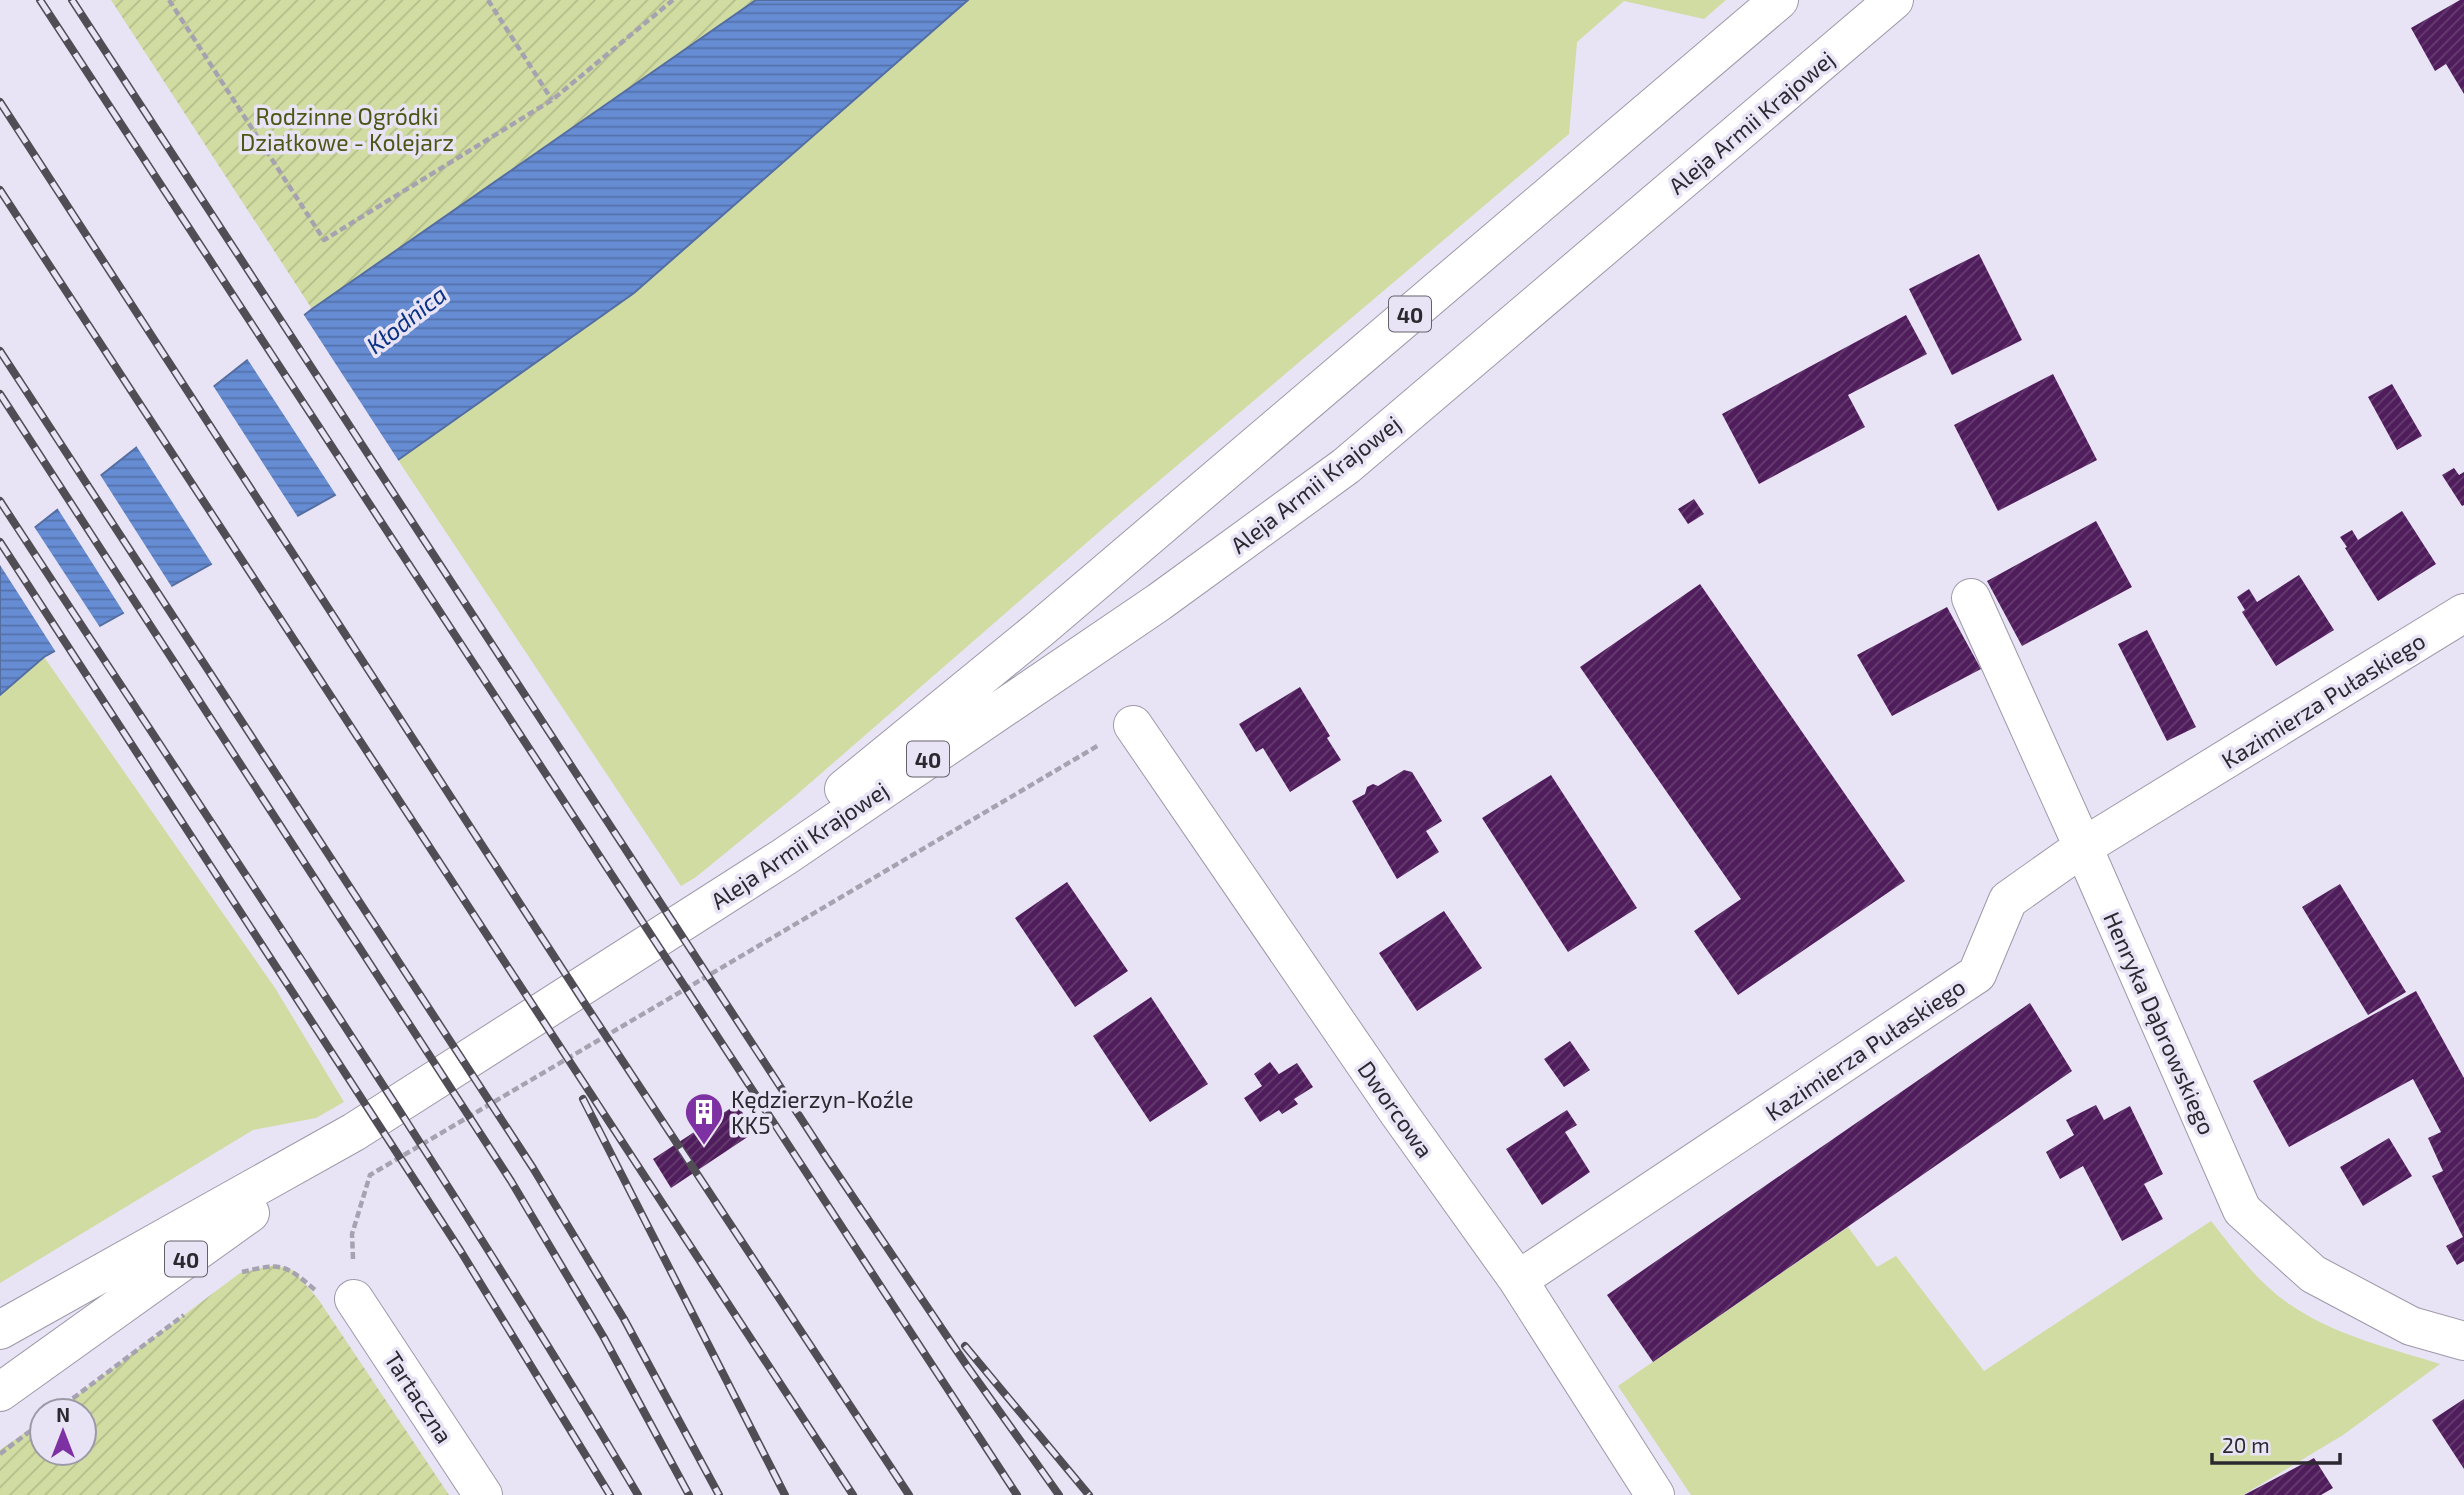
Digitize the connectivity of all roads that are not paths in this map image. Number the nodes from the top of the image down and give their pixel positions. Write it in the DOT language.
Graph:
graph roads {
  1 [pos="1779,0"];
  2 [pos="1894,0"];
  3 [pos="1971,598"];
  4 [pos="2464,613"];
  5 [pos="1133,725"];
  6 [pos="2083,847"];
  7 [pos="695,914"];
  8 [pos="354,1132"];
  9 [pos="1518,1280"];
  10 [pos="354,1299"];
  11 [pos="0,1330"];
  12 [pos="2464,1341"];
  13 [pos="0,1392"];
  14 [pos="483,1495"];
  15 [pos="1655,1495"];
  1 -- 7 [label="main road, Aleja Armii Krajowej / 40"];
  2 -- 7 [label="main road, Aleja Armii Krajowej / 40"];
  3 -- 6 [label="main road, Henryka Dąbrowskiego"];
  4 -- 6 [label="main road, Kazimierza Pułaskiego"];
  5 -- 9 [label="main road, Dworcowa"];
  6 -- 9 [label="main road, Kazimierza Pułaskiego"];
  6 -- 12 [label="main road, Henryka Dąbrowskiego"];
  7 -- 8 [label="main road, Aleja Armii Krajowej / 40"];
  8 -- 11 [label="main road, Aleja Armii Krajowej / 40"];
  8 -- 13 [label="main road, Aleja Armii Krajowej / 40"];
  9 -- 15 [label="main road, Dworcowa"];
  10 -- 14 [label="main road, Tartaczna"];
}
